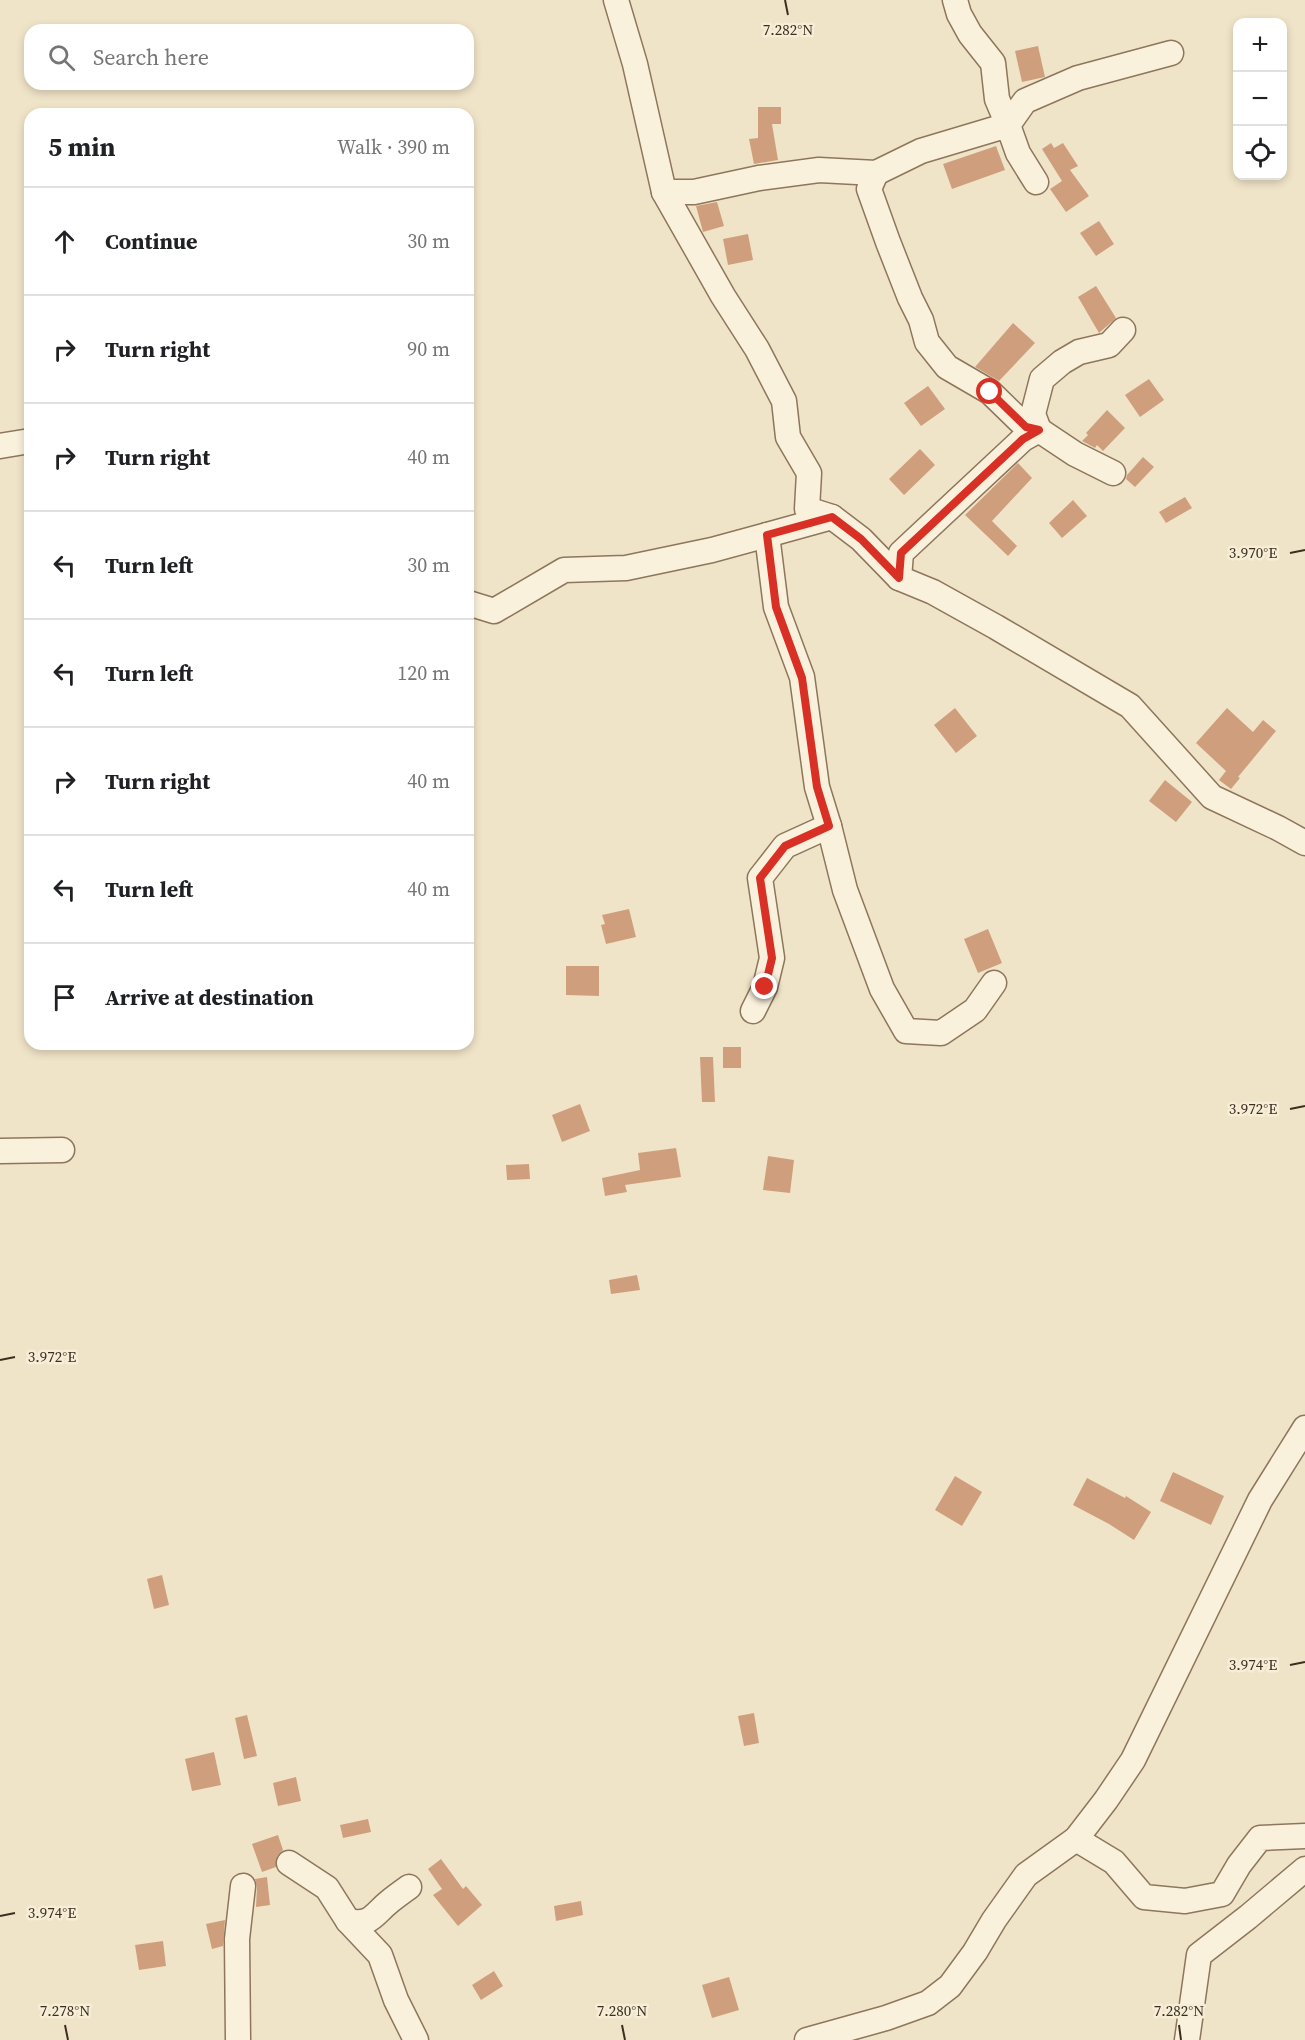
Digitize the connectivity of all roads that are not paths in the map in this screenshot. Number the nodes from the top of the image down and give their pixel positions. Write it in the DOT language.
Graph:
graph roads {
  1 [pos="616,0"];
  2 [pos="956,0"];
  3 [pos="1172,53"];
  4 [pos="1008,125"];
  5 [pos="876,173"];
  6 [pos="1036,182"];
  7 [pos="664,192"];
  8 [pos="1123,330"];
  9 [pos="1039,430"];
  10 [pos="24,442"];
  11 [pos="0,446"];
  12 [pos="1113,474"];
  13 [pos="832,517"];
  14 [pos="767,535"];
  15 [pos="899,578"];
  16 [pos="474,605"];
  17 [pos="829,826"];
  18 [pos="1305,843"];
  19 [pos="994,983"];
  20 [pos="753,1011"];
  21 [pos="62,1150"];
  22 [pos="0,1151"];
  23 [pos="1305,1428"];
  24 [pos="1305,1836"];
  25 [pos="1076,1839"];
  26 [pos="289,1863"];
  27 [pos="1305,1869"];
  28 [pos="243,1886"];
  29 [pos="409,1887"];
  30 [pos="348,1921"];
  31 [pos="850,2033"];
  32 [pos="1188,2039"];
  33 [pos="238,2040"];
  34 [pos="416,2040"];
  35 [pos="807,2040"];
  1 -- 7 [label="street"];
  2 -- 4 [label="street"];
  3 -- 4 [label="street"];
  4 -- 5 [label="street"];
  4 -- 6 [label="street"];
  5 -- 7 [label="street"];
  5 -- 9 [label="street"];
  7 -- 13 [label="street"];
  8 -- 9 [label="street"];
  9 -- 12 [label="street"];
  9 -- 15 [label="street"];
  10 -- 11 [label="street"];
  13 -- 14 [label="street"];
  13 -- 15 [label="street"];
  14 -- 16 [label="street"];
  14 -- 17 [label="street"];
  15 -- 18 [label="street"];
  17 -- 19 [label="street"];
  17 -- 20 [label="street"];
  21 -- 22 [label="street"];
  23 -- 25 [label="street"];
  24 -- 25 [label="street"];
  25 -- 31 [label="street"];
  26 -- 30 [label="street"];
  27 -- 32 [label="street"];
  28 -- 33 [label="street"];
  29 -- 30 [label="street"];
  30 -- 34 [label="street"];
  31 -- 35 [label="street"];
}
